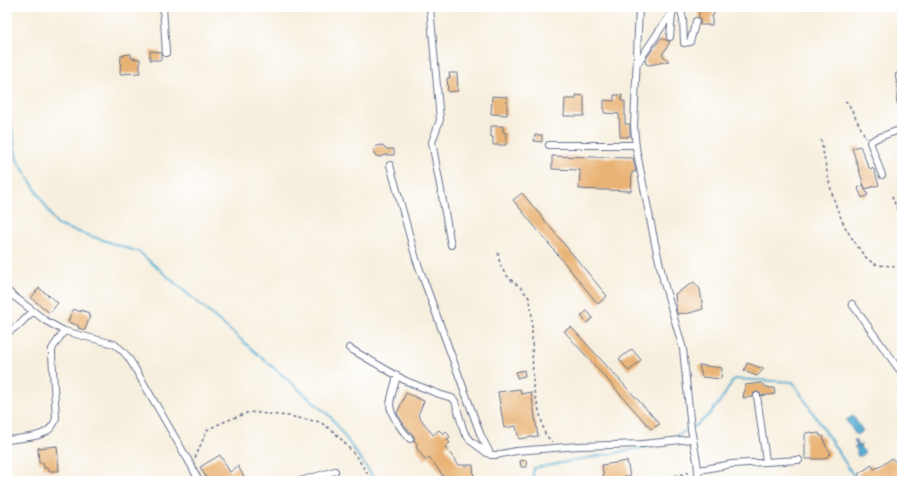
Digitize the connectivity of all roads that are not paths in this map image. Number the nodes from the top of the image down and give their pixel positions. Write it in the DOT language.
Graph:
graph roads {
  1 [pos="163,7"];
  2 [pos="430,7"];
  3 [pos="639,7"];
  4 [pos="676,7"];
  5 [pos="680,7"];
  6 [pos="672,14"];
  7 [pos="696,21"];
  8 [pos="670,37"];
  9 [pos="166,53"];
  10 [pos="636,65"];
  11 [pos="899,76"];
  12 [pos="902,105"];
  13 [pos="902,129"];
  14 [pos="549,145"];
  15 [pos="636,145"];
  16 [pos="390,165"];
  17 [pos="882,175"];
  18 [pos="450,246"];
  19 [pos="7,291"];
  20 [pos="852,304"];
  21 [pos="33,311"];
  22 [pos="64,331"];
  23 [pos="7,333"];
  24 [pos="349,348"];
  25 [pos="902,372"];
  26 [pos="397,376"];
  27 [pos="757,396"];
  28 [pos="692,437"];
  29 [pos="7,440"];
  30 [pos="410,440"];
  31 [pos="491,455"];
  32 [pos="799,460"];
  33 [pos="766,461"];
  34 [pos="699,470"];
  35 [pos="335,471"];
  36 [pos="199,481"];
  37 [pos="300,481"];
  38 [pos="699,481"];
  1 -- 9 [label="street"];
  2 -- 18 [label="street"];
  3 -- 10 [label="street"];
  4 -- 6 [label="street"];
  5 -- 7 [label="street"];
  6 -- 8 [label="street"];
  6 -- 10 [label="street"];
  10 -- 15 [label="street"];
  11 -- 12 [label="street"];
  13 -- 17 [label="street"];
  14 -- 15 [label="street"];
  15 -- 28 [label="street"];
  16 -- 31 [label="street"];
  19 -- 21 [label="street"];
  20 -- 25 [label="street"];
  21 -- 22 [label="street"];
  21 -- 23 [label="street"];
  22 -- 29 [label="street"];
  22 -- 36 [label="street"];
  24 -- 26 [label="street"];
  26 -- 30 [label="street"];
  26 -- 31 [label="street"];
  27 -- 33 [label="street"];
  28 -- 31 [label="street"];
  28 -- 34 [label="street"];
  32 -- 33 [label="street"];
  33 -- 34 [label="street"];
  34 -- 38 [label="street"];
  35 -- 37 [label="street"];
}
